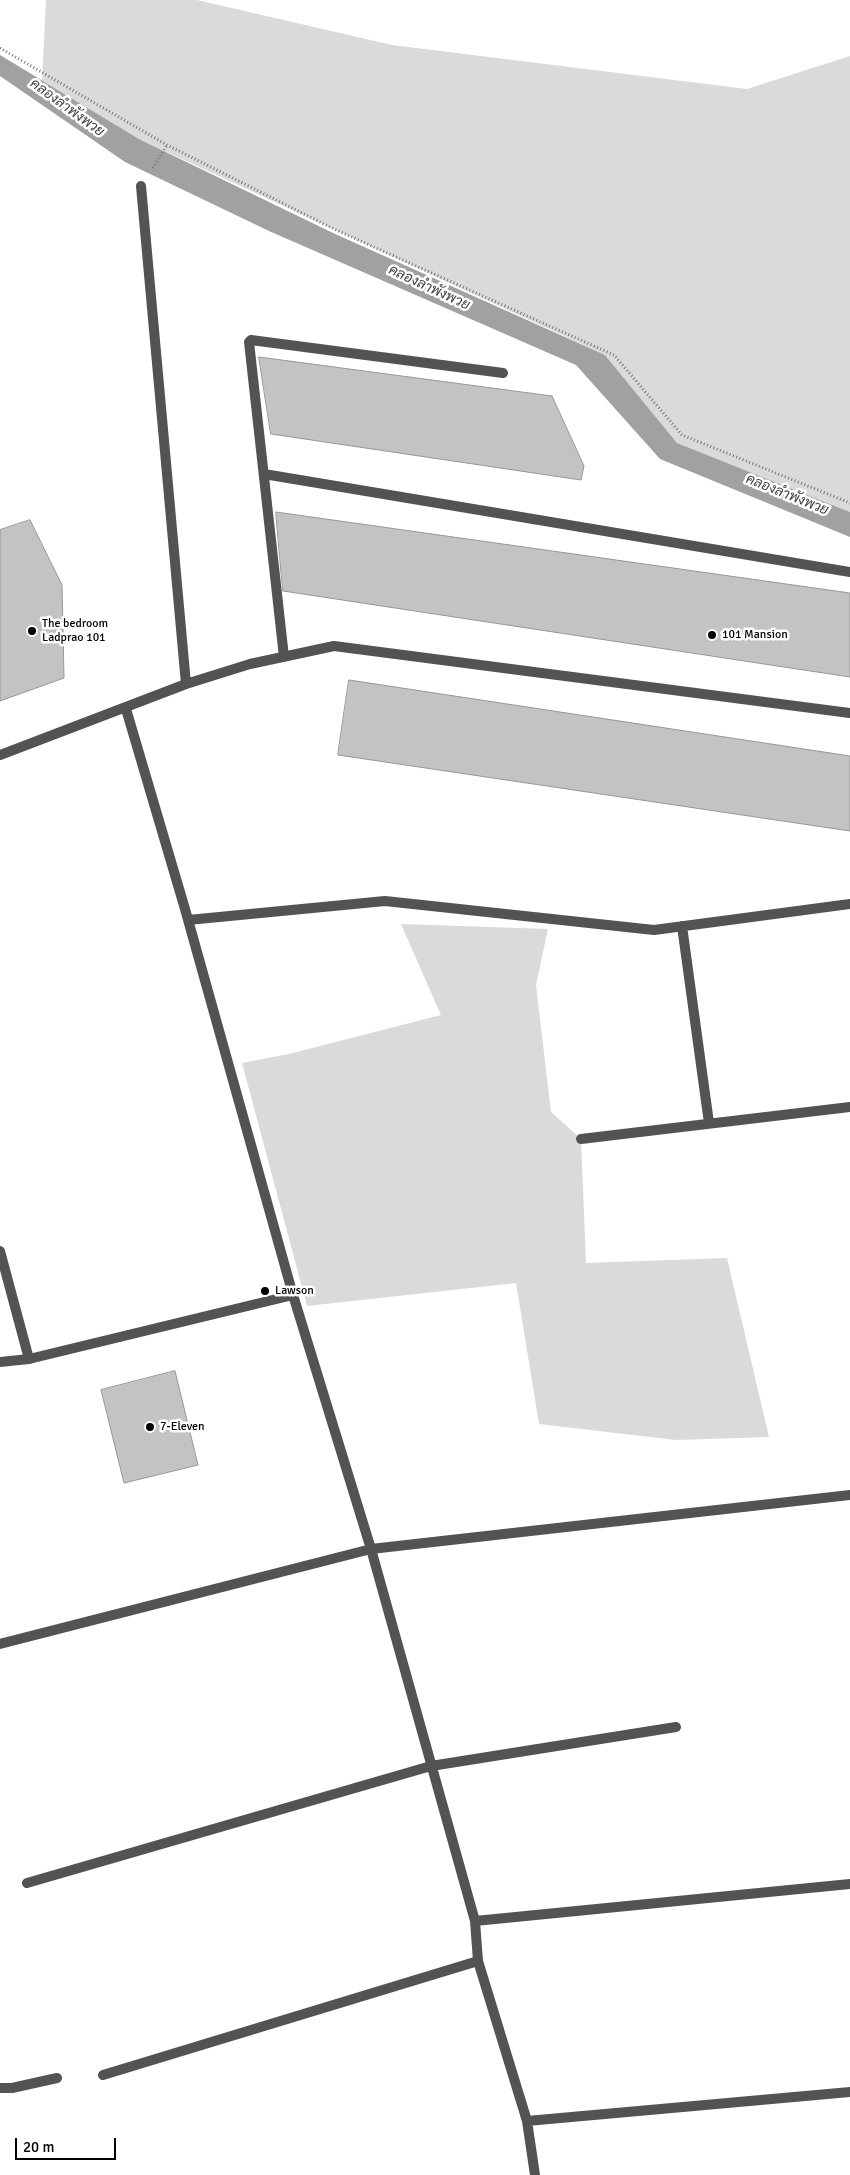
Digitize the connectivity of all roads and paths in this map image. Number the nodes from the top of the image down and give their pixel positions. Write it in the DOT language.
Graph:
graph roads {
  1 [pos="0,48"];
  2 [pos="141,186"];
  3 [pos="503,373"];
  4 [pos="264,474"];
  5 [pos="850,503"];
  6 [pos="850,572"];
  7 [pos="284,657"];
  8 [pos="186,684"];
  9 [pos="126,709"];
  10 [pos="850,713"];
  11 [pos="0,755"];
  12 [pos="850,904"];
  13 [pos="188,920"];
  14 [pos="682,926"];
  15 [pos="850,1107"];
  16 [pos="709,1124"];
  17 [pos="581,1138"];
  18 [pos="0,1252"];
  19 [pos="293,1295"];
  20 [pos="29,1359"];
  21 [pos="0,1362"];
  22 [pos="850,1495"];
  23 [pos="371,1549"];
  24 [pos="0,1644"];
  25 [pos="676,1727"];
  26 [pos="431,1766"];
  27 [pos="27,1883"];
  28 [pos="850,1884"];
  29 [pos="475,1922"];
  30 [pos="478,1960"];
  31 [pos="103,2075"];
  32 [pos="57,2078"];
  33 [pos="0,2088"];
  34 [pos="850,2092"];
  35 [pos="527,2121"];
  36 [pos="536,2175"];
  1 -- 5 [label="path"];
  2 -- 8 [label="street"];
  3 -- 4 [label="street"];
  4 -- 6 [label="street"];
  4 -- 7 [label="street"];
  7 -- 8 [label="street"];
  7 -- 10 [label="street"];
  8 -- 9 [label="street"];
  9 -- 11 [label="street"];
  9 -- 13 [label="street"];
  12 -- 14 [label="street"];
  13 -- 14 [label="street"];
  13 -- 19 [label="street"];
  14 -- 16 [label="street"];
  15 -- 16 [label="street"];
  16 -- 17 [label="street"];
  18 -- 20 [label="street"];
  19 -- 20 [label="street"];
  19 -- 23 [label="street"];
  20 -- 21 [label="street"];
  22 -- 23 [label="street"];
  23 -- 24 [label="street"];
  23 -- 26 [label="street"];
  25 -- 26 [label="street"];
  26 -- 27 [label="street"];
  26 -- 29 [label="street"];
  28 -- 29 [label="street"];
  29 -- 30 [label="street"];
  30 -- 31 [label="street"];
  30 -- 35 [label="street"];
  32 -- 33 [label="street"];
  34 -- 35 [label="street"];
  35 -- 36 [label="street"];
}
